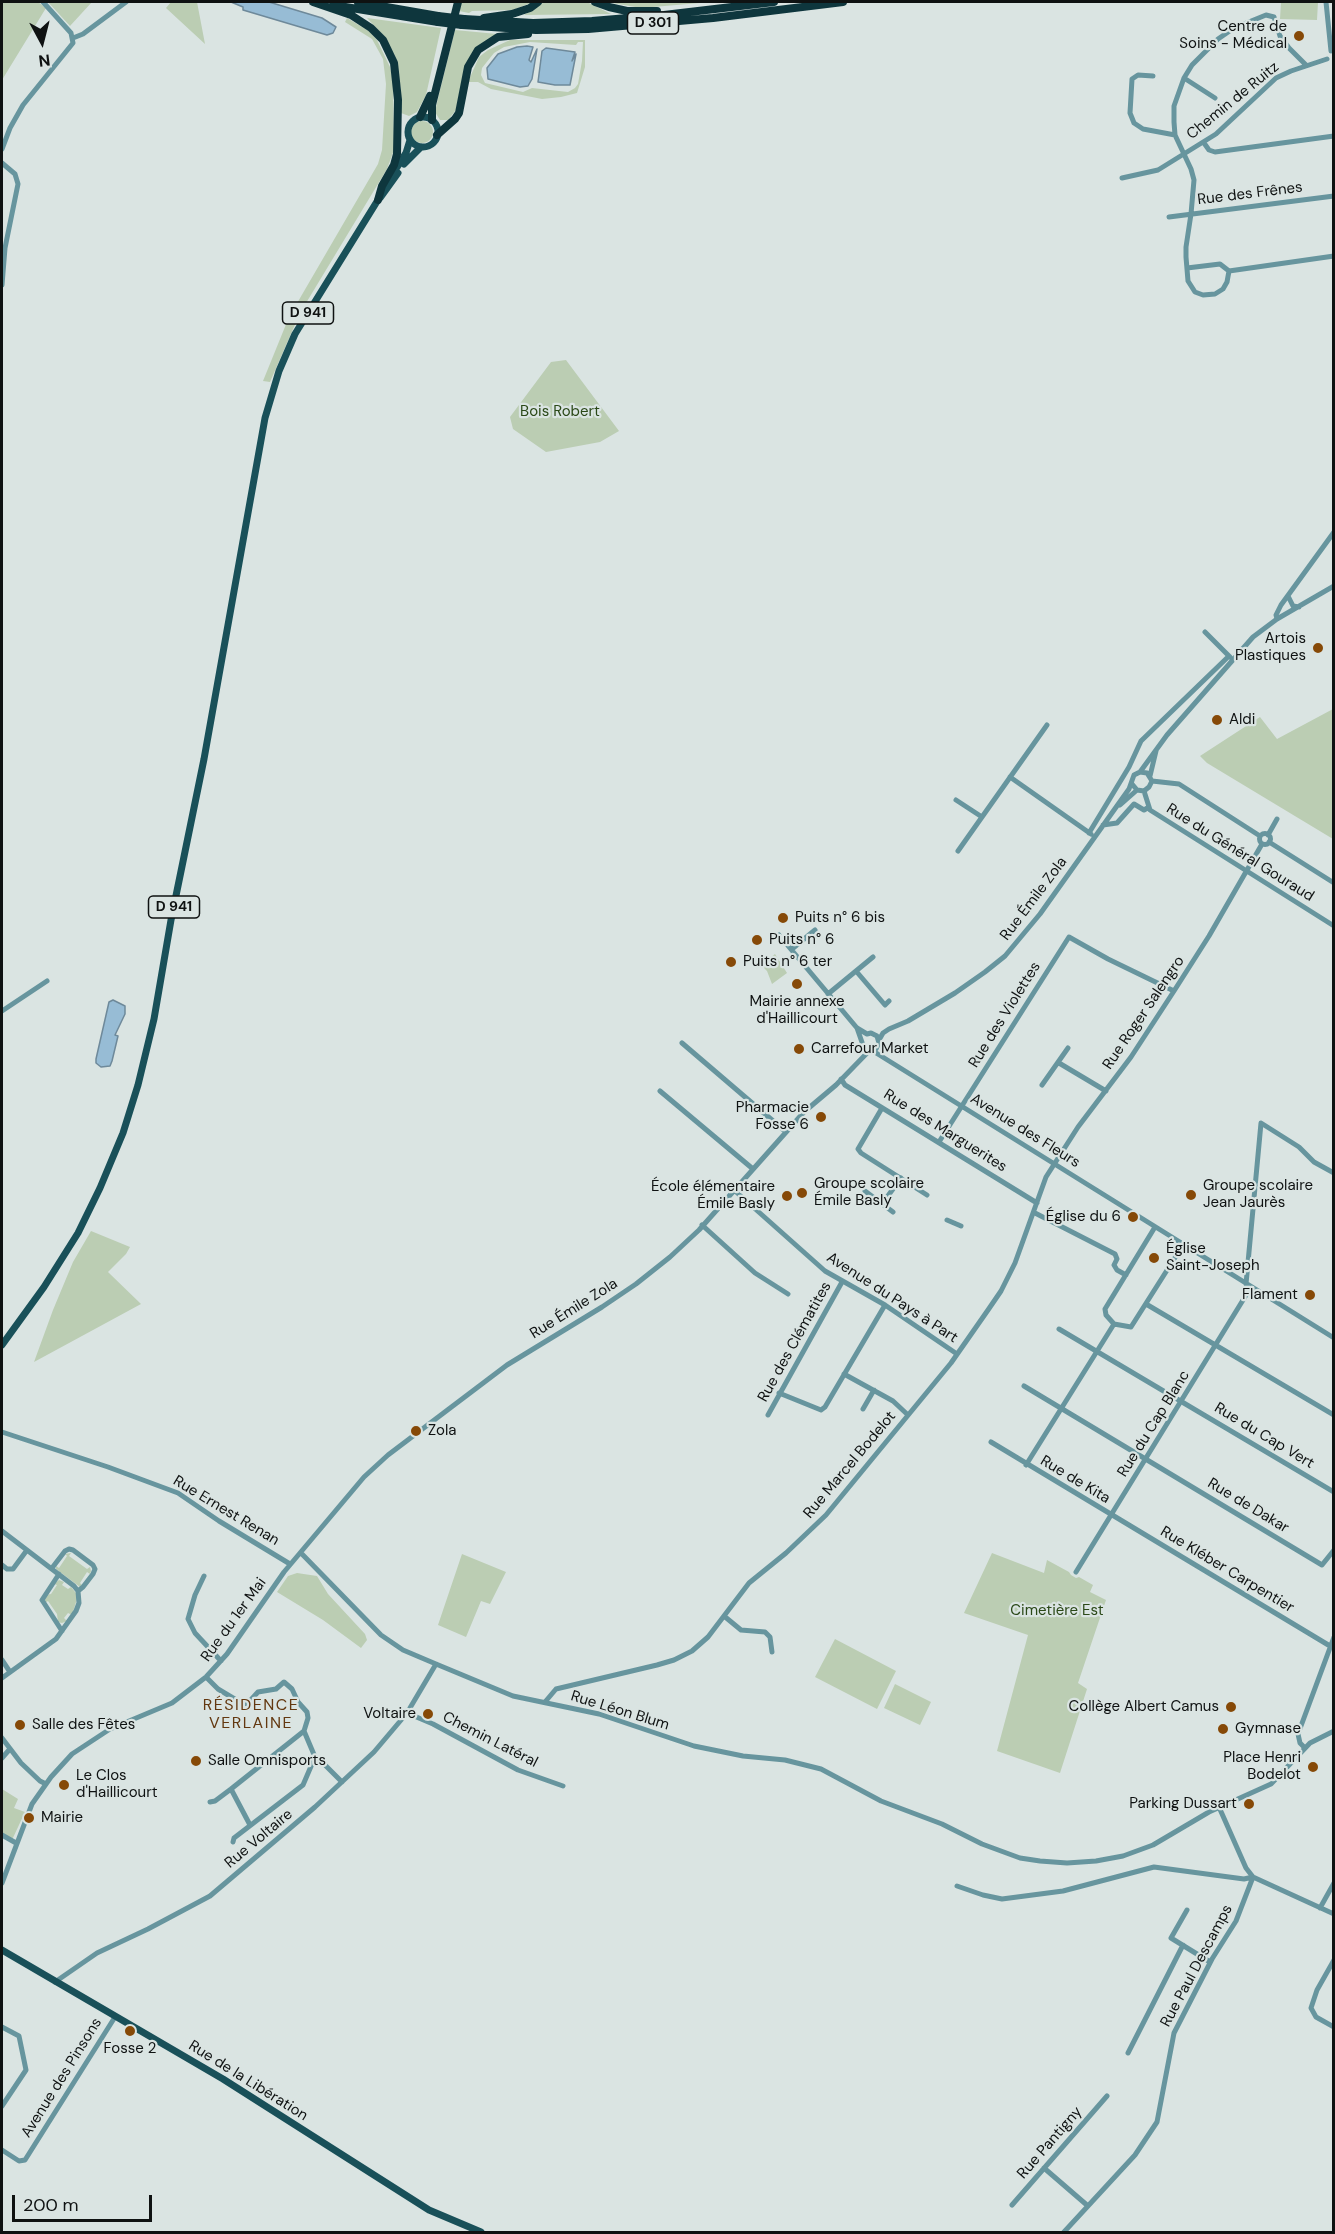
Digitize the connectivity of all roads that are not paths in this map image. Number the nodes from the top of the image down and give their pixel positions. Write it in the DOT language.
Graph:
graph roads {
  1 [pos="43,2"];
  2 [pos="126,2"];
  3 [pos="313,2"];
  4 [pos="358,2"];
  5 [pos="456,2"];
  6 [pos="538,2"];
  7 [pos="595,2"];
  8 [pos="774,2"];
  9 [pos="843,2"];
  10 [pos="1326,2"];
  11 [pos="704,9"];
  12 [pos="713,18"];
  13 [pos="438,19"];
  14 [pos="474,20"];
  15 [pos="463,22"];
  16 [pos="73,38"];
  17 [pos="1332,51"];
  18 [pos="1327,59"];
  19 [pos="1334,63"];
  20 [pos="1306,65"];
  21 [pos="1153,76"];
  22 [pos="1184,78"];
  23 [pos="1215,98"];
  24 [pos="420,117"];
  25 [pos="432,120"];
  26 [pos="437,135"];
  27 [pos="1175,135"];
  28 [pos="1334,136"];
  29 [pos="410,140"];
  30 [pos="1204,143"];
  31 [pos="421,147"];
  32 [pos="2,148"];
  33 [pos="1185,154"];
  34 [pos="2,163"];
  35 [pos="1122,178"];
  36 [pos="1334,196"];
  37 [pos="378,200"];
  38 [pos="1191,214"];
  39 [pos="1169,217"];
  40 [pos="1334,256"];
  41 [pos="1187,268"];
  42 [pos="1229,271"];
  43 [pos="2,285"];
  44 [pos="1334,532"];
  45 [pos="1334,586"];
  46 [pos="1288,596"];
  47 [pos="1299,607"];
  48 [pos="1277,619"];
  49 [pos="1205,632"];
  50 [pos="1231,658"];
  51 [pos="1047,725"];
  52 [pos="1157,748"];
  53 [pos="1140,771"];
  54 [pos="1125,774"];
  55 [pos="1010,777"];
  56 [pos="1151,778"];
  57 [pos="1132,781"];
  58 [pos="1141,791"];
  59 [pos="956,800"];
  60 [pos="1149,807"];
  61 [pos="1112,812"];
  62 [pos="981,817"];
  63 [pos="1277,819"];
  64 [pos="1102,825"];
  65 [pos="1092,835"];
  66 [pos="1268,835"];
  67 [pos="1260,836"];
  68 [pos="1269,842"];
  69 [pos="1262,844"];
  70 [pos="958,851"];
  71 [pos="1246,872"];
  72 [pos="1334,883"];
  73 [pos="1334,926"];
  74 [pos="815,930"];
  75 [pos="779,935"];
  76 [pos="792,949"];
  77 [pos="873,957"];
  78 [pos="856,971"];
  79 [pos="47,981"];
  80 [pos="1174,992"];
  81 [pos="828,994"];
  82 [pos="889,1001"];
  83 [pos="2,1011"];
  84 [pos="899,1024"];
  85 [pos="857,1028"];
  86 [pos="870,1034"];
  87 [pos="879,1040"];
  88 [pos="682,1043"];
  89 [pos="862,1044"];
  90 [pos="1068,1048"];
  91 [pos="873,1050"];
  92 [pos="859,1060"];
  93 [pos="1059,1063"];
  94 [pos="841,1079"];
  95 [pos="1042,1085"];
  96 [pos="660,1091"];
  97 [pos="1106,1091"];
  98 [pos="963,1106"];
  99 [pos="882,1108"];
  100 [pos="786,1132"];
  101 [pos="939,1143"];
  102 [pos="1054,1164"];
  103 [pos="753,1169"];
  104 [pos="1334,1173"];
  105 [pos="901,1178"];
  106 [pos="734,1190"];
  107 [pos="865,1191"];
  108 [pos="927,1195"];
  109 [pos="1037,1203"];
  110 [pos="882,1204"];
  111 [pos="893,1212"];
  112 [pos="1035,1213"];
  113 [pos="947,1220"];
  114 [pos="702,1226"];
  115 [pos="961,1226"];
  116 [pos="1155,1227"];
  117 [pos="1183,1245"];
  118 [pos="1126,1275"];
  119 [pos="842,1282"];
  120 [pos="1248,1285"];
  121 [pos="788,1294"];
  122 [pos="1146,1304"];
  123 [pos="885,1305"];
  124 [pos="1114,1324"];
  125 [pos="1059,1329"];
  126 [pos="1334,1338"];
  127 [pos="1216,1344"];
  128 [pos="2,1345"];
  129 [pos="1097,1350"];
  130 [pos="957,1354"];
  131 [pos="844,1374"];
  132 [pos="1024,1386"];
  133 [pos="874,1390"];
  134 [pos="779,1394"];
  135 [pos="1182,1401"];
  136 [pos="1062,1408"];
  137 [pos="863,1409"];
  138 [pos="768,1415"];
  139 [pos="908,1415"];
  140 [pos="1334,1415"];
  141 [pos="2,1432"];
  142 [pos="991,1442"];
  143 [pos="1146,1459"];
  144 [pos="1026,1465"];
  145 [pos="1334,1492"];
  146 [pos="1111,1516"];
  147 [pos="2,1532"];
  148 [pos="27,1550"];
  149 [pos="1334,1550"];
  150 [pos="301,1553"];
  151 [pos="290,1564"];
  152 [pos="2,1565"];
  153 [pos="52,1568"];
  154 [pos="1076,1572"];
  155 [pos="59,1574"];
  156 [pos="204,1576"];
  157 [pos="78,1591"];
  158 [pos="724,1616"];
  159 [pos="62,1631"];
  160 [pos="1334,1637"];
  161 [pos="1330,1646"];
  162 [pos="772,1652"];
  163 [pos="2,1660"];
  164 [pos="221,1661"];
  165 [pos="436,1664"];
  166 [pos="10,1672"];
  167 [pos="206,1677"];
  168 [pos="2,1678"];
  169 [pos="545,1702"];
  170 [pos="407,1713"];
  171 [pos="304,1731"];
  172 [pos="1334,1731"];
  173 [pos="2,1738"];
  174 [pos="1305,1748"];
  175 [pos="9,1750"];
  176 [pos="315,1757"];
  177 [pos="2,1758"];
  178 [pos="342,1782"];
  179 [pos="46,1784"];
  180 [pos="563,1786"];
  181 [pos="231,1789"];
  182 [pos="210,1802"];
  183 [pos="1219,1807"];
  184 [pos="250,1825"];
  185 [pos="2,1835"];
  186 [pos="233,1842"];
  187 [pos="16,1844"];
  188 [pos="1253,1877"];
  189 [pos="1259,1881"];
  190 [pos="2,1883"];
  191 [pos="1334,1883"];
  192 [pos="957,1886"];
  193 [pos="1249,1893"];
  194 [pos="1320,1908"];
  195 [pos="1187,1910"];
  196 [pos="1334,1914"];
  197 [pos="1183,1945"];
  198 [pos="2,1950"];
  199 [pos="1334,1960"];
  200 [pos="1210,1962"];
  201 [pos="55,1982"];
  202 [pos="115,2017"];
  203 [pos="2,2027"];
  204 [pos="1334,2027"];
  205 [pos="1128,2053"];
  206 [pos="1107,2096"];
  207 [pos="2,2106"];
  208 [pos="2,2150"];
  209 [pos="1044,2168"];
  210 [pos="1012,2205"];
  211 [pos="1088,2206"];
  212 [pos="481,2232"];
  213 [pos="1064,2232"];
  1 -- 16 [label="street"];
  2 -- 16 [label="street"];
  3 -- 13 [label="highway, D 301"];
  3 -- 37 [label="highway"];
  4 -- 13 [label="highway, D 301"];
  5 -- 24 [label="highway"];
  5 -- 25 [label="highway"];
  6 -- 14 [label="highway"];
  7 -- 11 [label="highway"];
  8 -- 11 [label="highway, D 301"];
  9 -- 12 [label="highway, D 301"];
  10 -- 17 [label="street"];
  11 -- 14 [label="highway, D 301"];
  12 -- 15 [label="highway, D 301"];
  12 -- 26 [label="highway"];
  13 -- 15 [label="highway, D 301, bridge"];
  14 -- 15 [label="highway, D 301"];
  16 -- 32 [label="street"];
  17 -- 18 [label="street"];
  18 -- 19 [label="street"];
  18 -- 20 [label="street, Chemin de Ruitz"];
  20 -- 22 [label="street"];
  20 -- 30 [label="street, Chemin de Ruitz"];
  21 -- 27 [label="street"];
  22 -- 23 [label="street"];
  22 -- 27 [label="street"];
  24 -- 25 [label="main road"];
  24 -- 29 [label="main road"];
  25 -- 26 [label="main road"];
  26 -- 31 [label="main road"];
  27 -- 33 [label="street"];
  28 -- 30 [label="street"];
  29 -- 31 [label="main road"];
  29 -- 37 [label="main road, D 941"];
  30 -- 33 [label="street, Chemin de Ruitz"];
  31 -- 37 [label="main road, D 941"];
  33 -- 35 [label="street, Chemin de Ruitz"];
  33 -- 38 [label="street"];
  34 -- 43 [label="street"];
  36 -- 38 [label="street, Rue des Frênes"];
  37 -- 128 [label="main road, D 941"];
  38 -- 39 [label="street, Rue des Frênes"];
  38 -- 41 [label="street"];
  40 -- 42 [label="street"];
  41 -- 42 [label="street"];
  41 -- 42 [label="street"];
  44 -- 46 [label="street"];
  45 -- 47 [label="street"];
  46 -- 47 [label="street"];
  46 -- 48 [label="street"];
  47 -- 48 [label="street"];
  48 -- 50 [label="street"];
  49 -- 50 [label="street"];
  50 -- 52 [label="street"];
  50 -- 54 [label="street"];
  51 -- 55 [label="street"];
  52 -- 53 [label="street"];
  52 -- 56 [label="street"];
  53 -- 56 [label="street"];
  53 -- 57 [label="street"];
  54 -- 57 [label="street"];
  54 -- 65 [label="street"];
  55 -- 62 [label="street"];
  55 -- 65 [label="street"];
  56 -- 58 [label="street"];
  56 -- 67 [label="street"];
  57 -- 58 [label="street"];
  57 -- 61 [label="street"];
  58 -- 60 [label="street, Rue du Général Gouraud"];
  58 -- 61 [label="street"];
  59 -- 62 [label="street"];
  60 -- 64 [label="street"];
  60 -- 71 [label="street, Rue du Général Gouraud"];
  61 -- 64 [label="street, Rue Émile Zola"];
  62 -- 70 [label="street"];
  63 -- 66 [label="street"];
  64 -- 65 [label="street, Rue Émile Zola"];
  65 -- 84 [label="street, Rue Émile Zola"];
  66 -- 67 [label="street"];
  66 -- 68 [label="street"];
  67 -- 69 [label="street"];
  68 -- 69 [label="street"];
  68 -- 72 [label="street"];
  69 -- 71 [label="street, Rue Roger Salengro"];
  71 -- 73 [label="street, Rue du Général Gouraud"];
  71 -- 80 [label="street, Rue Roger Salengro"];
  74 -- 76 [label="street"];
  75 -- 76 [label="street"];
  76 -- 81 [label="street"];
  77 -- 78 [label="street"];
  78 -- 81 [label="street"];
  78 -- 82 [label="street"];
  79 -- 83 [label="street"];
  80 -- 97 [label="street, Rue Roger Salengro"];
  80 -- 98 [label="street, Rue des Violettes"];
  81 -- 85 [label="street"];
  84 -- 86 [label="street, Rue Émile Zola"];
  84 -- 87 [label="street, Rue Émile Zola"];
  85 -- 86 [label="street"];
  85 -- 89 [label="street"];
  86 -- 87 [label="street"];
  86 -- 89 [label="street, Rue Émile Zola"];
  87 -- 91 [label="street"];
  88 -- 100 [label="street"];
  89 -- 91 [label="street"];
  89 -- 92 [label="street, Rue Émile Zola"];
  90 -- 93 [label="street"];
  91 -- 92 [label="street, Rue Émile Zola"];
  91 -- 98 [label="street, Avenue des Fleurs"];
  92 -- 94 [label="street, Rue Émile Zola"];
  93 -- 95 [label="street"];
  93 -- 97 [label="street"];
  94 -- 99 [label="street, Rue des Marguerites"];
  94 -- 100 [label="street, Rue Émile Zola"];
  96 -- 103 [label="street"];
  97 -- 102 [label="street, Rue Roger Salengro"];
  98 -- 101 [label="street, Rue des Violettes"];
  98 -- 102 [label="street, Avenue des Fleurs"];
  99 -- 101 [label="street, Rue des Marguerites"];
  99 -- 105 [label="street"];
  100 -- 103 [label="street, Rue Émile Zola"];
  101 -- 109 [label="street, Rue des Marguerites"];
  102 -- 109 [label="street, Rue Marcel Bodelot"];
  102 -- 116 [label="street, Avenue des Fleurs"];
  103 -- 106 [label="street, Rue Émile Zola"];
  104 -- 120 [label="street"];
  105 -- 108 [label="street"];
  105 -- 110 [label="street"];
  106 -- 114 [label="street, Rue Émile Zola"];
  106 -- 119 [label="street, Avenue du Pays à Part"];
  107 -- 110 [label="street"];
  109 -- 112 [label="street, Rue Marcel Bodelot"];
  110 -- 111 [label="street"];
  112 -- 118 [label="street"];
  112 -- 130 [label="street, Rue Marcel Bodelot"];
  113 -- 115 [label="street"];
  114 -- 121 [label="street"];
  114 -- 150 [label="street, Rue Émile Zola"];
  116 -- 117 [label="street, Avenue des Fleurs"];
  116 -- 118 [label="street"];
  117 -- 120 [label="street, Avenue des Fleurs"];
  117 -- 122 [label="street"];
  118 -- 124 [label="street"];
  119 -- 123 [label="street, Avenue du Pays à Part"];
  119 -- 134 [label="street, Rue des Clématites"];
  120 -- 126 [label="street, Avenue des Fleurs"];
  120 -- 127 [label="street, Rue du Cap Blanc"];
  122 -- 124 [label="street"];
  122 -- 127 [label="street"];
  123 -- 130 [label="street, Avenue du Pays à Part"];
  123 -- 131 [label="street"];
  124 -- 129 [label="street"];
  125 -- 129 [label="street, Rue du Cap Vert"];
  127 -- 135 [label="street, Rue du Cap Blanc"];
  127 -- 140 [label="street"];
  129 -- 135 [label="street, Rue du Cap Vert"];
  129 -- 136 [label="street"];
  130 -- 139 [label="street, Rue Marcel Bodelot"];
  131 -- 133 [label="street"];
  131 -- 134 [label="street"];
  132 -- 136 [label="street"];
  133 -- 137 [label="street"];
  133 -- 139 [label="street"];
  134 -- 138 [label="street, Rue des Clématites"];
  135 -- 143 [label="street, Rue du Cap Blanc"];
  135 -- 145 [label="street, Rue du Cap Vert"];
  136 -- 143 [label="street"];
  136 -- 144 [label="street"];
  139 -- 158 [label="street, Rue Marcel Bodelot"];
  141 -- 151 [label="street, Rue Ernest Renan"];
  142 -- 144 [label="street, Rue de Kita"];
  143 -- 146 [label="street, Rue du Cap Blanc"];
  143 -- 149 [label="street, Rue de Dakar"];
  144 -- 146 [label="street, Rue de Kita"];
  146 -- 154 [label="street, Rue du Cap Blanc"];
  146 -- 161 [label="street, Rue Kléber Carpentier"];
  147 -- 148 [label="street"];
  148 -- 152 [label="street"];
  148 -- 153 [label="street"];
  150 -- 151 [label="street, Rue Émile Zola"];
  150 -- 165 [label="street, Rue Léon Blum"];
  151 -- 164 [label="street, Rue du 1er Mai"];
  153 -- 155 [label="street"];
  153 -- 157 [label="street"];
  155 -- 157 [label="street"];
  155 -- 159 [label="street"];
  156 -- 164 [label="street"];
  157 -- 159 [label="street"];
  158 -- 162 [label="street"];
  158 -- 169 [label="street, Rue Marcel Bodelot"];
  159 -- 166 [label="street"];
  160 -- 161 [label="street"];
  161 -- 174 [label="street"];
  163 -- 166 [label="street"];
  164 -- 167 [label="street, Rue du 1er Mai"];
  165 -- 169 [label="street, Rue Léon Blum"];
  165 -- 170 [label="street, Rue Voltaire"];
  166 -- 168 [label="street"];
  167 -- 171 [label="street"];
  167 -- 179 [label="street, Rue du 1er Mai"];
  169 -- 183 [label="street, Rue Léon Blum"];
  170 -- 178 [label="street, Rue Voltaire"];
  170 -- 180 [label="street, Chemin Latéral"];
  171 -- 176 [label="street"];
  171 -- 181 [label="street"];
  172 -- 174 [label="street, Rue Léon Blum"];
  173 -- 175 [label="street"];
  174 -- 183 [label="street, Rue Léon Blum"];
  175 -- 177 [label="street"];
  175 -- 179 [label="street"];
  176 -- 178 [label="street"];
  176 -- 184 [label="street"];
  178 -- 201 [label="street, Rue Voltaire"];
  179 -- 187 [label="street, Rue du 1er Mai"];
  181 -- 182 [label="street"];
  181 -- 184 [label="street"];
  183 -- 188 [label="street"];
  184 -- 186 [label="street"];
  185 -- 187 [label="street"];
  187 -- 190 [label="street, Rue du 1er Mai"];
  188 -- 189 [label="street"];
  188 -- 192 [label="street"];
  188 -- 193 [label="street, Rue Paul Descamps"];
  189 -- 193 [label="street, Rue Paul Descamps"];
  189 -- 194 [label="street"];
  191 -- 194 [label="street"];
  193 -- 200 [label="street, Rue Paul Descamps"];
  194 -- 196 [label="street"];
  195 -- 197 [label="street"];
  197 -- 200 [label="street"];
  197 -- 205 [label="street"];
  198 -- 201 [label="main road, Rue de la Libération"];
  199 -- 204 [label="street"];
  200 -- 211 [label="street, Rue Paul Descamps"];
  201 -- 202 [label="main road, Rue de la Libération"];
  202 -- 208 [label="street, Avenue des Pinsons"];
  202 -- 212 [label="main road, Rue de la Libération"];
  203 -- 207 [label="street"];
  206 -- 209 [label="street, Rue Pantigny"];
  209 -- 210 [label="street, Rue Pantigny"];
  209 -- 211 [label="street"];
  211 -- 213 [label="street, Rue Paul Descamps"];
}
